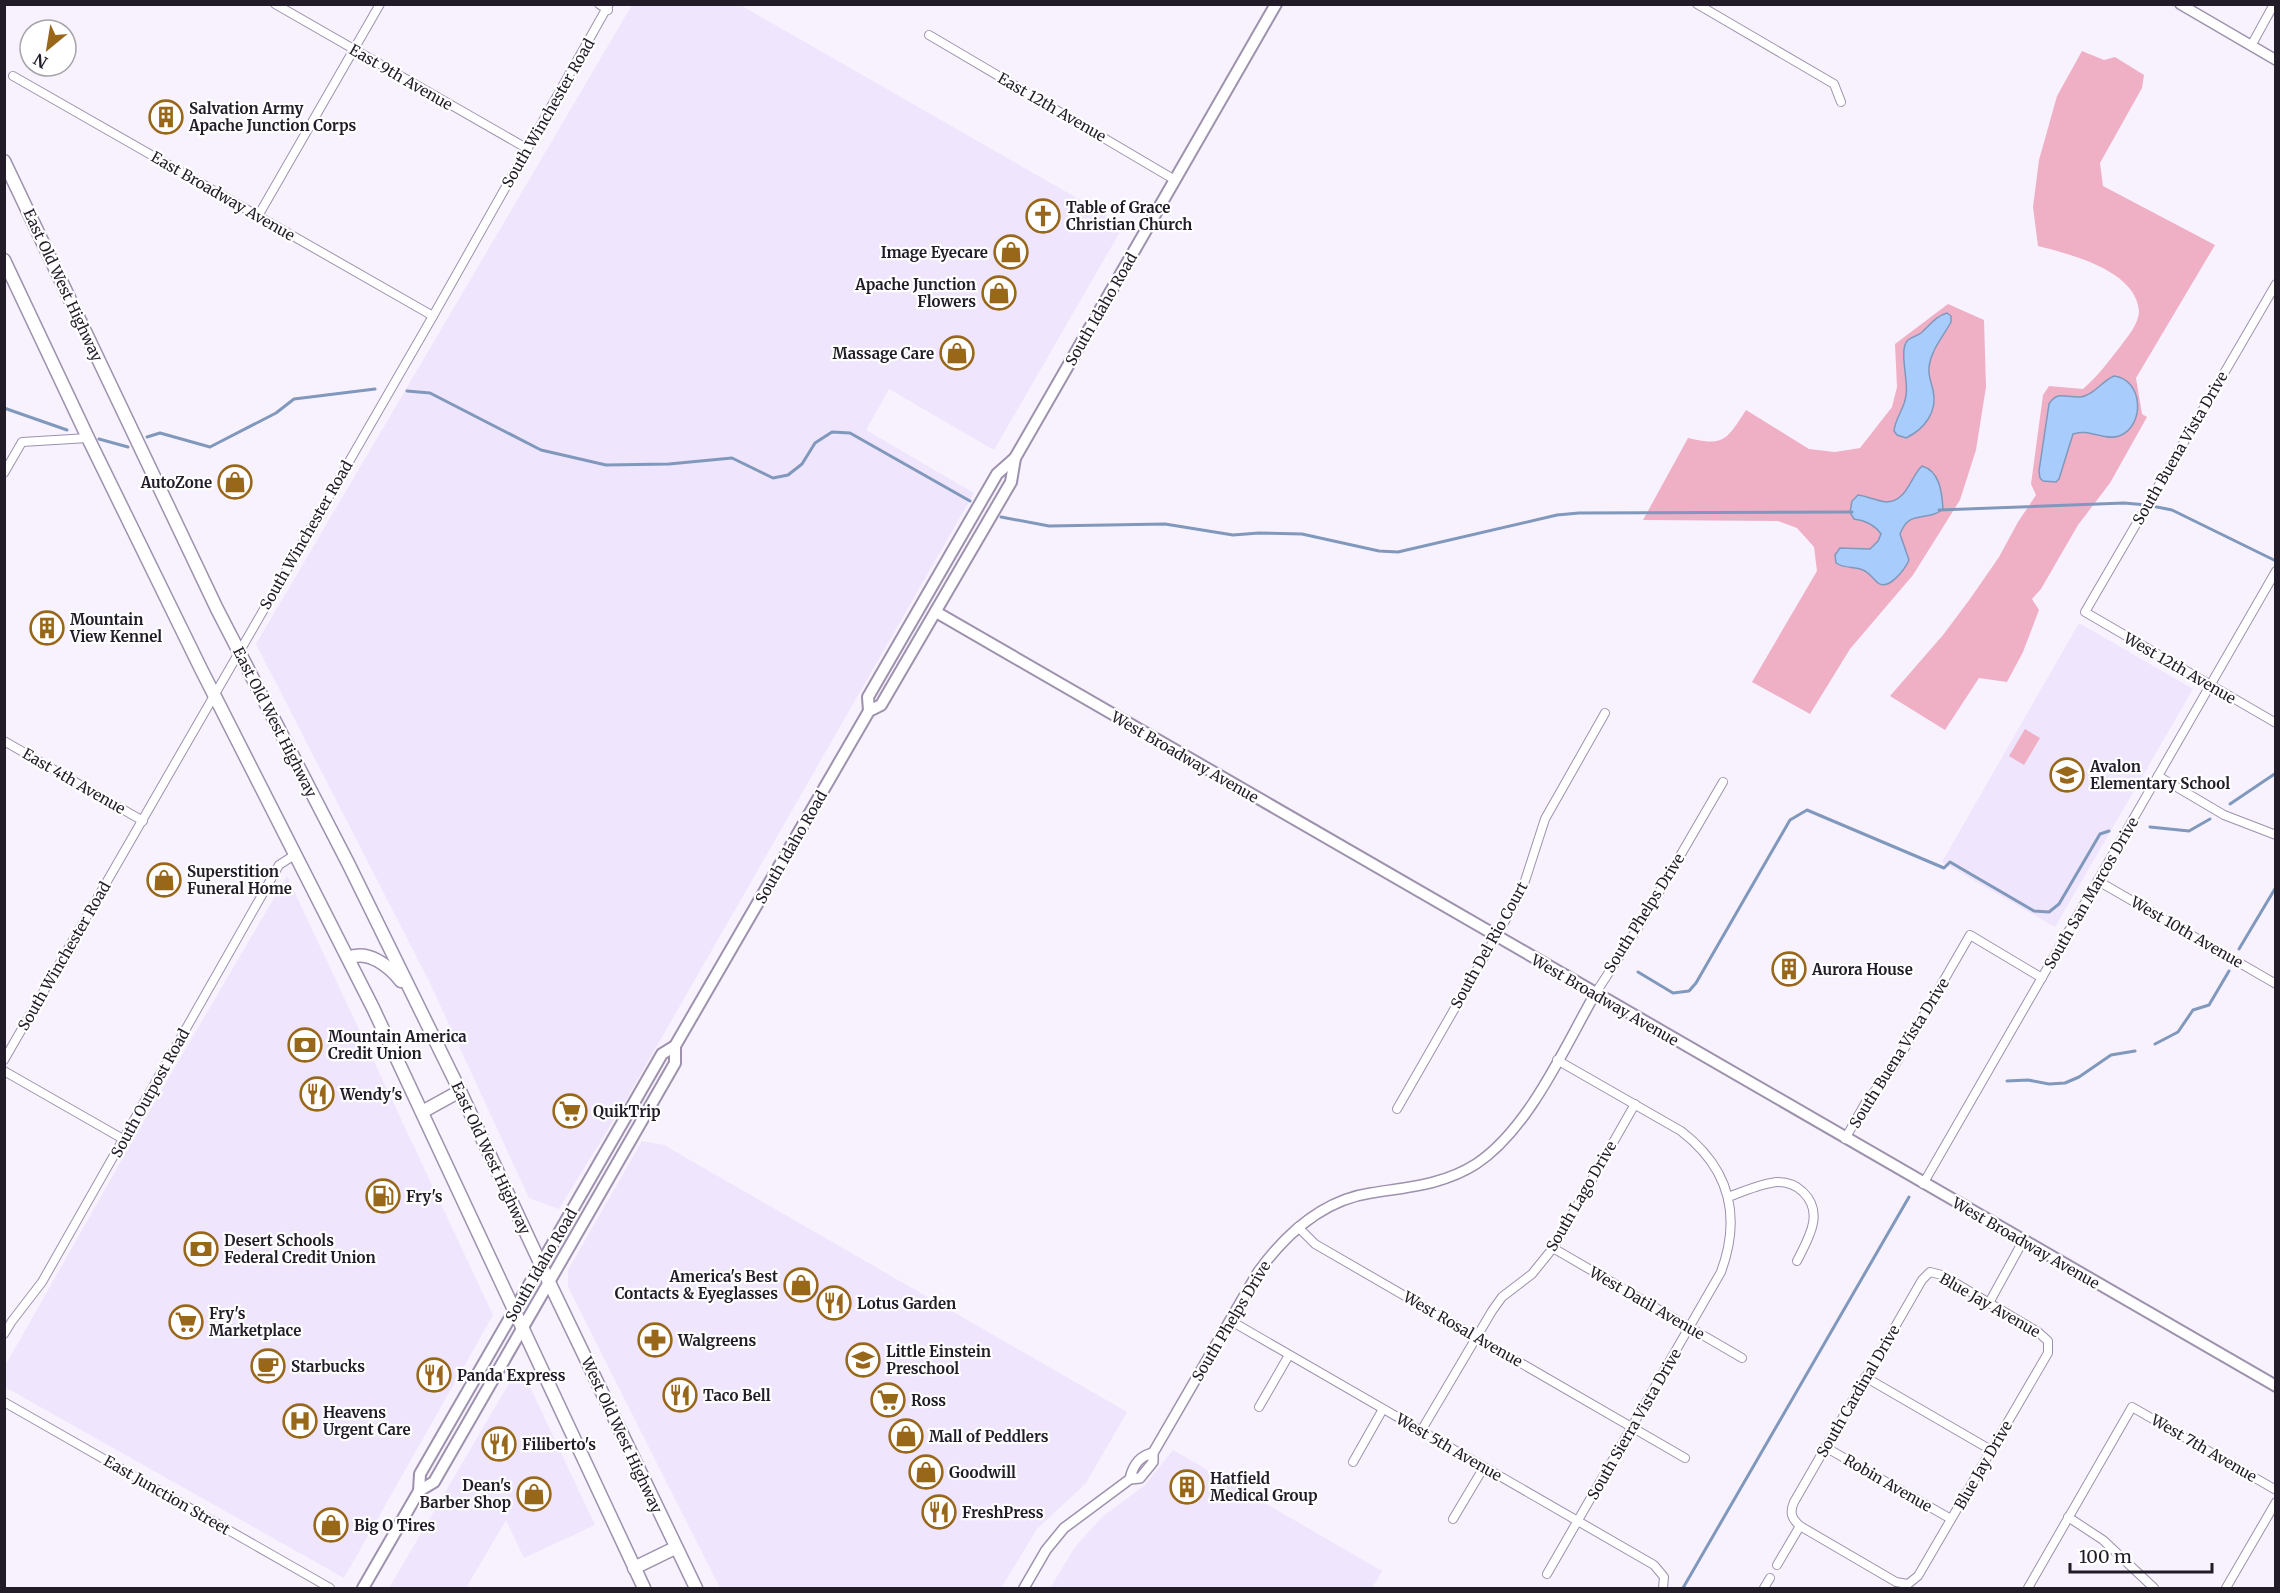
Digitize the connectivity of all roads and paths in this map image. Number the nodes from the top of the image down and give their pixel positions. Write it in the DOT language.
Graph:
graph roads {
  1 [pos="275,4"];
  2 [pos="380,4"];
  3 [pos="599,4"];
  4 [pos="1276,4"];
  5 [pos="1697,4"];
  6 [pos="2180,4"];
  7 [pos="2274,4"];
  8 [pos="610,6"];
  9 [pos="930,35"];
  10 [pos="2251,46"];
  11 [pos="354,49"];
  12 [pos="2276,60"];
  13 [pos="13,76"];
  14 [pos="1841,102"];
  15 [pos="528,149"];
  16 [pos="4,161"];
  17 [pos="1175,180"];
  18 [pos="258,216"];
  19 [pos="4,260"];
  20 [pos="2276,284"];
  21 [pos="433,316"];
  22 [pos="88,438"];
  23 [pos="1015,458"];
  24 [pos="4,473"];
  25 [pos="2276,571"];
  26 [pos="2272,583"];
  27 [pos="936,612"];
  28 [pos="2085,612"];
  29 [pos="239,651"];
  30 [pos="2210,686"];
  31 [pos="214,695"];
  32 [pos="870,711"];
  33 [pos="1605,713"];
  34 [pos="2276,723"];
  35 [pos="4,741"];
  36 [pos="2158,776"];
  37 [pos="1723,782"];
  38 [pos="143,821"];
  39 [pos="2276,835"];
  40 [pos="296,854"];
  41 [pos="2098,881"];
  42 [pos="1496,937"];
  43 [pos="348,958"];
  44 [pos="2042,978"];
  45 [pos="2276,984"];
  46 [pos="1595,994"];
  47 [pos="418,1004"];
  48 [pos="675,1047"];
  49 [pos="4,1060"];
  50 [pos="1557,1060"];
  51 [pos="4,1071"];
  52 [pos="460,1090"];
  53 [pos="1635,1104"];
  54 [pos="1397,1108"];
  55 [pos="422,1112"];
  56 [pos="123,1139"];
  57 [pos="1845,1139"];
  58 [pos="1923,1184"];
  59 [pos="1728,1197"];
  60 [pos="1298,1227"];
  61 [pos="2023,1241"];
  62 [pos="1553,1248"];
  63 [pos="1797,1261"];
  64 [pos="541,1264"];
  65 [pos="1930,1272"];
  66 [pos="549,1282"];
  67 [pos="1989,1303"];
  68 [pos="514,1310"];
  69 [pos="1231,1321"];
  70 [pos="1689,1327"];
  71 [pos="522,1328"];
  72 [pos="4,1334"];
  73 [pos="1476,1336"];
  74 [pos="2048,1341"];
  75 [pos="1289,1354"];
  76 [pos="1742,1358"];
  77 [pos="1865,1377"];
  78 [pos="2276,1386"];
  79 [pos="4,1402"];
  80 [pos="1259,1407"];
  81 [pos="1383,1409"];
  82 [pos="1632,1427"];
  83 [pos="1421,1431"];
  84 [pos="1825,1447"];
  85 [pos="1991,1450"];
  86 [pos="1685,1458"];
  87 [pos="1353,1462"];
  88 [pos="1484,1467"];
  89 [pos="2276,1490"];
  90 [pos="419,1491"];
  91 [pos="2276,1502"];
  92 [pos="2068,1517"];
  93 [pos="1453,1519"];
  94 [pos="1951,1519"];
  95 [pos="1578,1521"];
  96 [pos="1800,1526"];
  97 [pos="675,1548"];
  98 [pos="1778,1566"];
  99 [pos="634,1568"];
  100 [pos="1547,1574"];
  101 [pos="1770,1578"];
  102 [pos="330,1588"];
  103 [pos="363,1588"];
  104 [pos="644,1588"];
  105 [pos="696,1588"];
  106 [pos="1024,1588"];
  107 [pos="1663,1588"];
  108 [pos="1764,1588"];
  109 [pos="2028,1588"];
  110 [pos="2154,1588"];
  111 [pos="2226,1588"];
  1 -- 11 [label="street, East 9th Avenue"];
  2 -- 11 [label="street"];
  3 -- 8 [label="street"];
  4 -- 17 [label="main road, South Idaho Road"];
  5 -- 14 [label="street"];
  6 -- 10 [label="street"];
  7 -- 10 [label="street"];
  8 -- 15 [label="street, South Winchester Road"];
  9 -- 17 [label="street, East 12th Avenue"];
  10 -- 12 [label="street"];
  11 -- 15 [label="street, East 9th Avenue"];
  11 -- 18 [label="street"];
  13 -- 18 [label="street, East Broadway Avenue"];
  15 -- 21 [label="street, South Winchester Road"];
  16 -- 29 [label="main road, East Old West Highway"];
  17 -- 23 [label="main road, South Idaho Road"];
  18 -- 21 [label="street, East Broadway Avenue"];
  19 -- 22 [label="main road"];
  20 -- 28 [label="street, South Buena Vista Drive"];
  21 -- 29 [label="street, South Winchester Road"];
  22 -- 24 [label="street"];
  22 -- 31 [label="main road"];
  23 -- 27 [label="main road, South Idaho Road"];
  23 -- 32 [label="main road, South Idaho Road"];
  25 -- 26 [label="street, South San Marcos Drive"];
  26 -- 30 [label="street, South San Marcos Drive"];
  27 -- 32 [label="main road, South Idaho Road"];
  27 -- 42 [label="main road, West Broadway Avenue"];
  28 -- 30 [label="street, West 12th Avenue"];
  29 -- 31 [label="street, South Winchester Road"];
  29 -- 47 [label="main road, East Old West Highway"];
  30 -- 34 [label="street, West 12th Avenue"];
  30 -- 36 [label="street, South San Marcos Drive"];
  31 -- 38 [label="street, South Winchester Road"];
  31 -- 40 [label="main road"];
  32 -- 48 [label="main road, South Idaho Road"];
  33 -- 42 [label="street, South Del Rio Court"];
  35 -- 38 [label="street, East 4th Avenue"];
  36 -- 39 [label="street"];
  36 -- 41 [label="street, South San Marcos Drive"];
  37 -- 46 [label="street, South Phelps Drive"];
  38 -- 49 [label="street, South Winchester Road"];
  40 -- 43 [label="main road"];
  40 -- 56 [label="street, South Outpost Road"];
  41 -- 44 [label="street, South San Marcos Drive"];
  41 -- 45 [label="street, West 10th Avenue"];
  42 -- 46 [label="main road, West Broadway Avenue"];
  42 -- 54 [label="street, South Del Rio Court"];
  43 -- 47 [label="main road"];
  43 -- 55 [label="main road"];
  44 -- 57 [label="street, South Buena Vista Drive"];
  44 -- 58 [label="street, South San Marcos Drive"];
  46 -- 50 [label="street, South Phelps Drive"];
  46 -- 57 [label="main road, West Broadway Avenue"];
  47 -- 52 [label="main road, East Old West Highway"];
  48 -- 64 [label="main road, South Idaho Road"];
  48 -- 66 [label="main road, South Idaho Road"];
  50 -- 53 [label="street, South Sierra Vista Drive"];
  50 -- 60 [label="street, South Phelps Drive"];
  51 -- 56 [label="street"];
  52 -- 55 [label="main road"];
  52 -- 64 [label="main road, East Old West Highway"];
  53 -- 59 [label="street, South Sierra Vista Drive"];
  53 -- 62 [label="street, South Lago Drive"];
  55 -- 68 [label="main road"];
  56 -- 72 [label="street, South Outpost Road"];
  57 -- 58 [label="main road, West Broadway Avenue"];
  58 -- 61 [label="main road, West Broadway Avenue"];
  59 -- 63 [label="street"];
  59 -- 70 [label="street, South Sierra Vista Drive"];
  60 -- 69 [label="street, South Phelps Drive"];
  60 -- 73 [label="street, West Rosal Avenue"];
  61 -- 67 [label="street"];
  61 -- 78 [label="main road, West Broadway Avenue"];
  62 -- 70 [label="street, West Datil Avenue"];
  62 -- 73 [label="street, South Lago Drive"];
  64 -- 66 [label="main road, East Old West Highway"];
  64 -- 68 [label="main road, South Idaho Road"];
  65 -- 67 [label="street, Blue Jay Avenue"];
  65 -- 77 [label="street, South Cardinal Drive"];
  66 -- 71 [label="main road, South Idaho Road"];
  66 -- 97 [label="main road, West Old West Highway"];
  67 -- 74 [label="street, Blue Jay Avenue"];
  68 -- 71 [label="main road"];
  68 -- 90 [label="main road, South Idaho Road"];
  69 -- 75 [label="street, West 5th Avenue"];
  69 -- 106 [label="street, South Phelps Drive"];
  70 -- 76 [label="street, West Datil Avenue"];
  70 -- 82 [label="street, South Sierra Vista Drive"];
  71 -- 90 [label="main road, South Idaho Road"];
  71 -- 99 [label="main road"];
  73 -- 82 [label="street, West Rosal Avenue"];
  73 -- 83 [label="street, South Lago Drive"];
  74 -- 85 [label="street, Blue Jay Drive"];
  75 -- 80 [label="street"];
  75 -- 81 [label="street, West 5th Avenue"];
  77 -- 84 [label="street, South Cardinal Drive"];
  77 -- 85 [label="street"];
  79 -- 102 [label="street, East Junction Street"];
  81 -- 83 [label="street, West 5th Avenue"];
  81 -- 87 [label="street"];
  82 -- 86 [label="street, West Rosal Avenue"];
  82 -- 95 [label="street, South Sierra Vista Drive"];
  83 -- 88 [label="street, West 5th Avenue"];
  84 -- 94 [label="street, Robin Avenue"];
  84 -- 96 [label="street, South Cardinal Drive"];
  85 -- 94 [label="street, Blue Jay Drive"];
  88 -- 93 [label="street"];
  88 -- 95 [label="street, West 5th Avenue"];
  89 -- 92 [label="street, West 7th Avenue"];
  90 -- 103 [label="main road, South Idaho Road"];
  91 -- 111 [label="street"];
  92 -- 109 [label="street"];
  92 -- 110 [label="street"];
  94 -- 96 [label="street, Blue Jay Drive"];
  95 -- 100 [label="street, South Sierra Vista Drive"];
  95 -- 107 [label="street, West 5th Avenue"];
  96 -- 98 [label="street"];
  97 -- 99 [label="main road"];
  97 -- 105 [label="main road, West Old West Highway"];
  99 -- 104 [label="main road"];
  101 -- 108 [label="street"];
}
